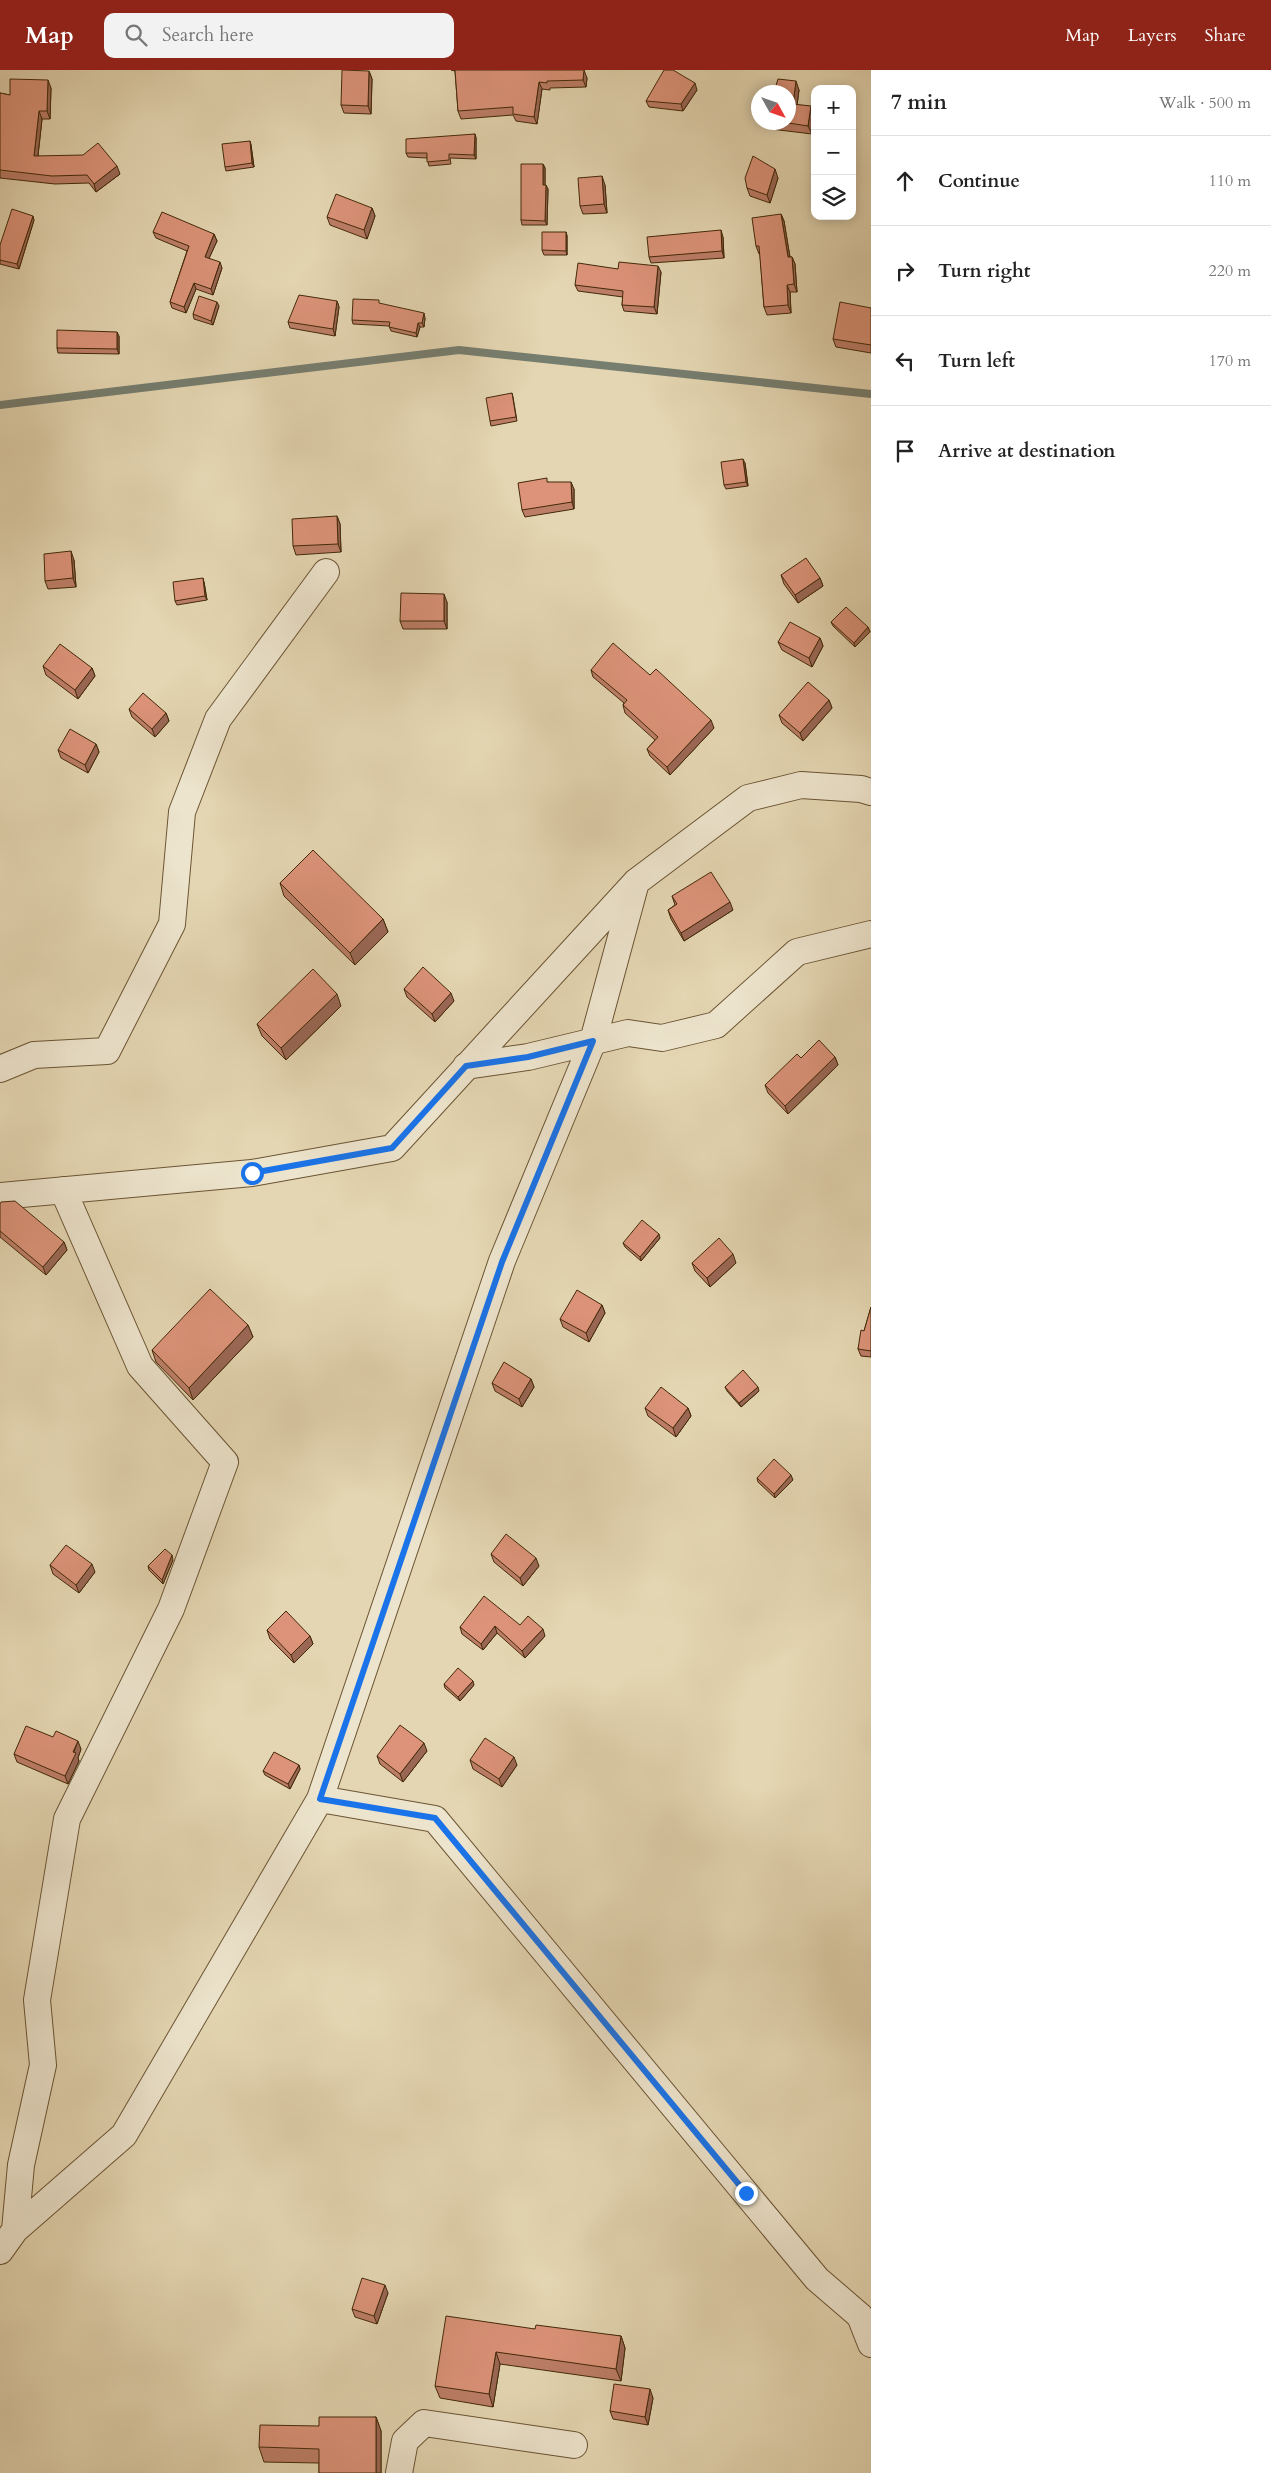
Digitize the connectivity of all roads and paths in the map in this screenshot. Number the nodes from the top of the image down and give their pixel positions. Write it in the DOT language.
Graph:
graph roads {
  1 [pos="326,572"];
  2 [pos="871,792"];
  3 [pos="636,882"];
  4 [pos="871,934"];
  5 [pos="593,1041"];
  6 [pos="466,1066"];
  7 [pos="0,1069"];
  8 [pos="63,1190"];
  9 [pos="0,1196"];
  10 [pos="320,1799"];
  11 [pos="16,2230"];
  12 [pos="0,2251"];
  13 [pos="871,2344"];
  14 [pos="574,2445"];
  15 [pos="399,2473"];
  1 -- 7 [label="street"];
  2 -- 3 [label="street"];
  3 -- 5 [label="street"];
  3 -- 6 [label="street"];
  4 -- 5 [label="street"];
  5 -- 6 [label="street"];
  5 -- 10 [label="street"];
  6 -- 8 [label="street"];
  8 -- 9 [label="street"];
  8 -- 11 [label="street"];
  10 -- 11 [label="street"];
  10 -- 13 [label="street"];
  11 -- 12 [label="street"];
  14 -- 15 [label="street"];
}
